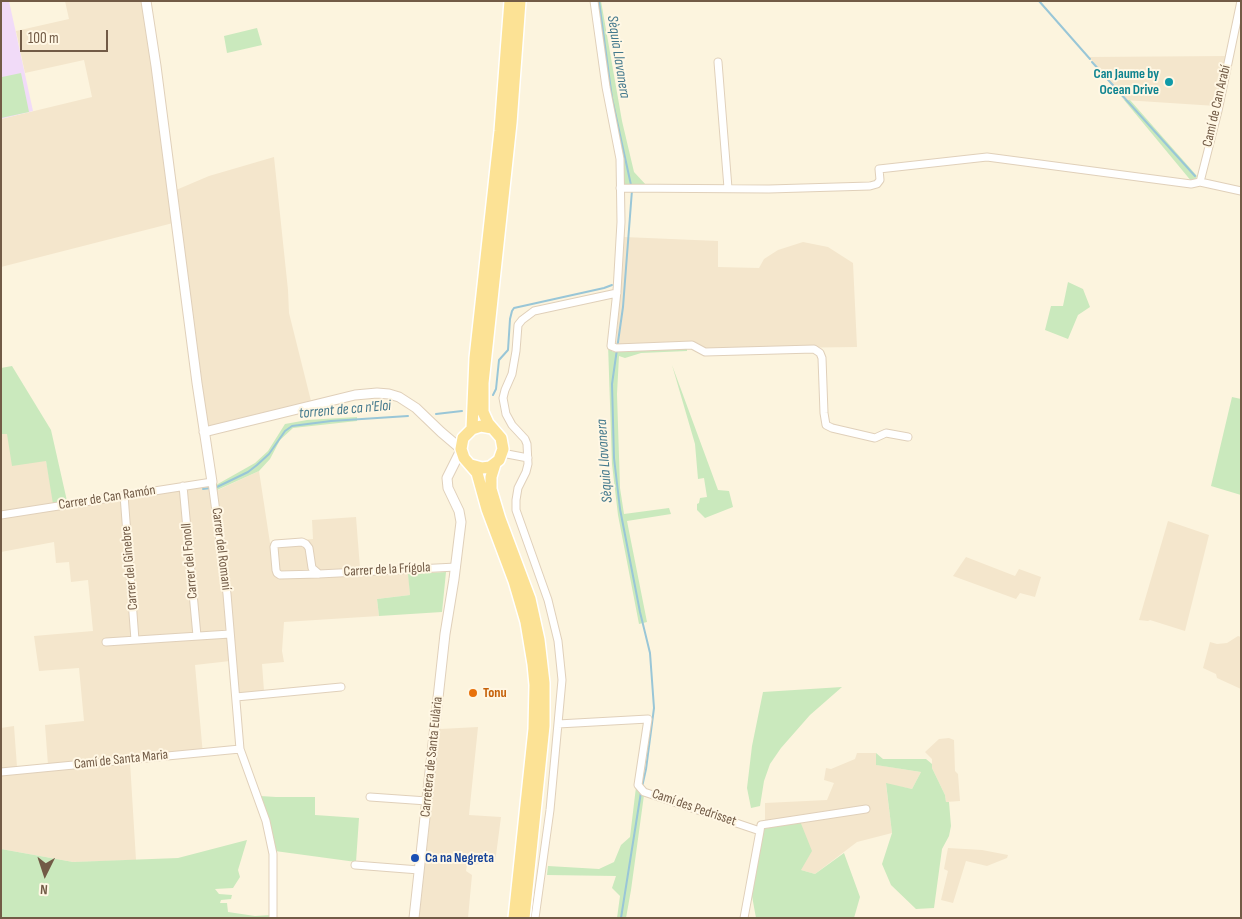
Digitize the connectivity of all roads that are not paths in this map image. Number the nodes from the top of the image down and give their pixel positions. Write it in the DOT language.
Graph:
graph roads {
  1 [pos="146,1"];
  2 [pos="510,1"];
  3 [pos="520,1"];
  4 [pos="594,1"];
  5 [pos="1241,1"];
  6 [pos="718,62"];
  7 [pos="1200,182"];
  8 [pos="620,188"];
  9 [pos="728,188"];
  10 [pos="1241,191"];
  11 [pos="617,293"];
  12 [pos="492,428"];
  13 [pos="204,432"];
  14 [pos="468,432"];
  15 [pos="446,437"];
  16 [pos="908,437"];
  17 [pos="461,450"];
  18 [pos="502,453"];
  19 [pos="528,458"];
  20 [pos="470,464"];
  21 [pos="495,464"];
  22 [pos="453,465"];
  23 [pos="212,482"];
  24 [pos="183,486"];
  25 [pos="124,495"];
  26 [pos="1,514"];
  27 [pos="456,567"];
  28 [pos="319,574"];
  29 [pos="230,634"];
  30 [pos="197,636"];
  31 [pos="136,640"];
  32 [pos="106,642"];
  33 [pos="341,687"];
  34 [pos="236,697"];
  35 [pos="558,724"];
  36 [pos="240,749"];
  37 [pos="1,772"];
  38 [pos="370,798"];
  39 [pos="427,801"];
  40 [pos="866,809"];
  41 [pos="760,830"];
  42 [pos="355,865"];
  43 [pos="419,870"];
  44 [pos="273,918"];
  45 [pos="414,918"];
  46 [pos="514,918"];
  47 [pos="524,918"];
  48 [pos="535,918"];
  49 [pos="744,918"];
  1 -- 13 [label="street, Carrer del Romaní"];
  2 -- 14 [label="main road"];
  3 -- 12 [label="main road"];
  4 -- 8 [label="street"];
  5 -- 7 [label="street, Camí de Can Arabí"];
  6 -- 9 [label="street"];
  7 -- 9 [label="street"];
  7 -- 10 [label="street"];
  8 -- 9 [label="street"];
  8 -- 11 [label="street"];
  11 -- 16 [label="street"];
  11 -- 19 [label="street"];
  12 -- 14 [label="main road"];
  12 -- 18 [label="main road"];
  13 -- 15 [label="street"];
  13 -- 23 [label="street, Carrer del Romaní"];
  14 -- 15 [label="street"];
  14 -- 17 [label="main road"];
  15 -- 17 [label="street"];
  17 -- 20 [label="main road"];
  17 -- 22 [label="street, Carretera de Santa Eulària"];
  18 -- 19 [label="street"];
  18 -- 21 [label="main road"];
  19 -- 35 [label="street"];
  20 -- 21 [label="main road"];
  20 -- 22 [label="street"];
  20 -- 46 [label="main road"];
  21 -- 47 [label="main road"];
  22 -- 27 [label="street, Carretera de Santa Eulària"];
  23 -- 24 [label="street, Carrer de Can Ramón"];
  23 -- 29 [label="street, Carrer del Romaní"];
  24 -- 25 [label="street, Carrer de Can Ramón"];
  24 -- 30 [label="street, Carrer del Fonoll"];
  25 -- 26 [label="street, Carrer de Can Ramón"];
  25 -- 31 [label="street, Carrer del Ginebre"];
  27 -- 28 [label="street, Carrer de la Frígola"];
  27 -- 39 [label="street, Carretera de Santa Eulària"];
  28 -- 28 [label="street, Carrer de la Frígola"];
  29 -- 30 [label="street"];
  29 -- 34 [label="street, Carrer del Romaní"];
  30 -- 31 [label="street"];
  31 -- 32 [label="street"];
  33 -- 34 [label="street"];
  34 -- 36 [label="street, Carrer del Romaní"];
  35 -- 41 [label="street, Camí des Pedrisset"];
  35 -- 48 [label="street"];
  36 -- 37 [label="street, Camí de Santa Maria"];
  36 -- 44 [label="street, Carrer del Romaní"];
  38 -- 39 [label="street"];
  39 -- 43 [label="street, Carretera de Santa Eulària"];
  40 -- 41 [label="street"];
  41 -- 49 [label="street"];
  42 -- 43 [label="street"];
  43 -- 45 [label="street, Carretera de Santa Eulària"];
}
